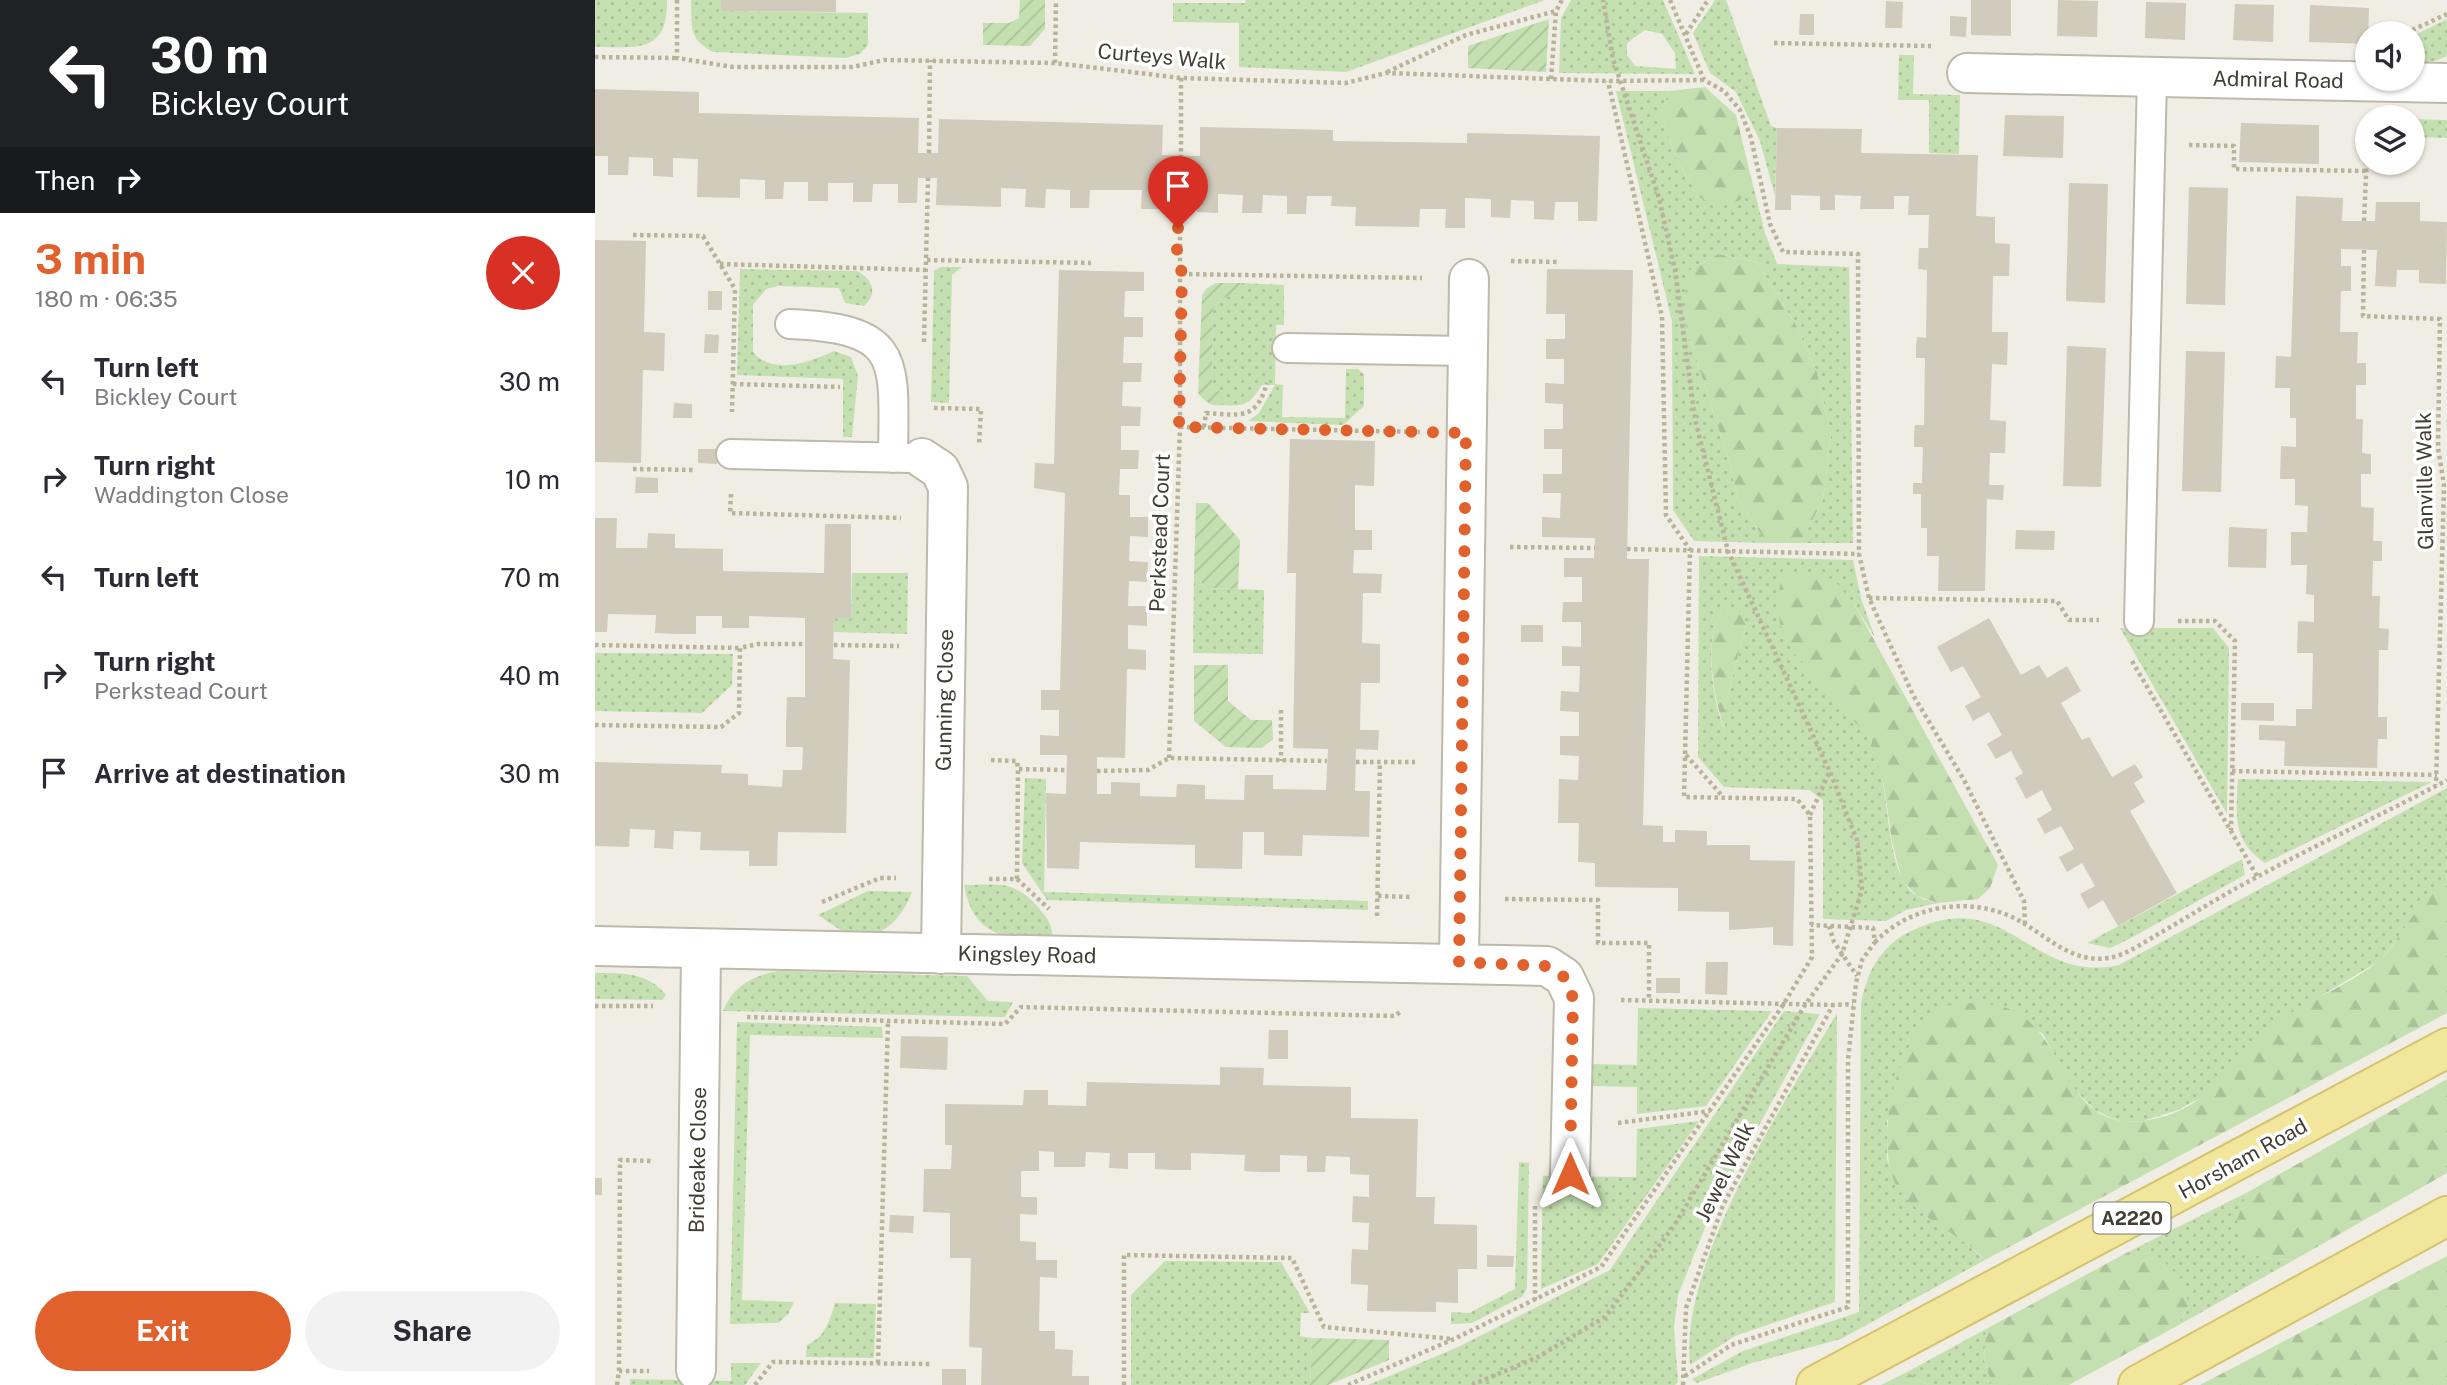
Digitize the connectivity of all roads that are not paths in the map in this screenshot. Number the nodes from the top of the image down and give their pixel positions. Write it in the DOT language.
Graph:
graph roads {
  1 [pos="1967,73"];
  2 [pos="2152,77"];
  3 [pos="2447,83"];
  4 [pos="1469,279"];
  5 [pos="790,324"];
  6 [pos="1287,348"];
  7 [pos="1467,351"];
  8 [pos="908,458"];
  9 [pos="731,462"];
  10 [pos="2139,621"];
  11 [pos="595,947"];
  12 [pos="701,950"];
  13 [pos="941,954"];
  14 [pos="1459,962"];
  15 [pos="2447,1048"];
  16 [pos="1570,1174"];
  17 [pos="2447,1216"];
  18 [pos="696,1370"];
  19 [pos="1816,1385"];
  20 [pos="2138,1385"];
  1 -- 2 [label="street, Admiral Road"];
  2 -- 3 [label="street, Admiral Road"];
  2 -- 10 [label="lane"];
  4 -- 7 [label="street"];
  5 -- 8 [label="lane"];
  6 -- 7 [label="lane"];
  7 -- 14 [label="street"];
  8 -- 9 [label="lane"];
  8 -- 13 [label="street, Gunning Close"];
  11 -- 12 [label="street, Kingsley Road"];
  12 -- 13 [label="street, Kingsley Road"];
  12 -- 18 [label="street, Brideake Close"];
  13 -- 14 [label="street, Kingsley Road"];
  14 -- 16 [label="street, Kingsley Road"];
  15 -- 19 [label="main road, Horsham Road / A2220"];
  17 -- 20 [label="main road"];
}
